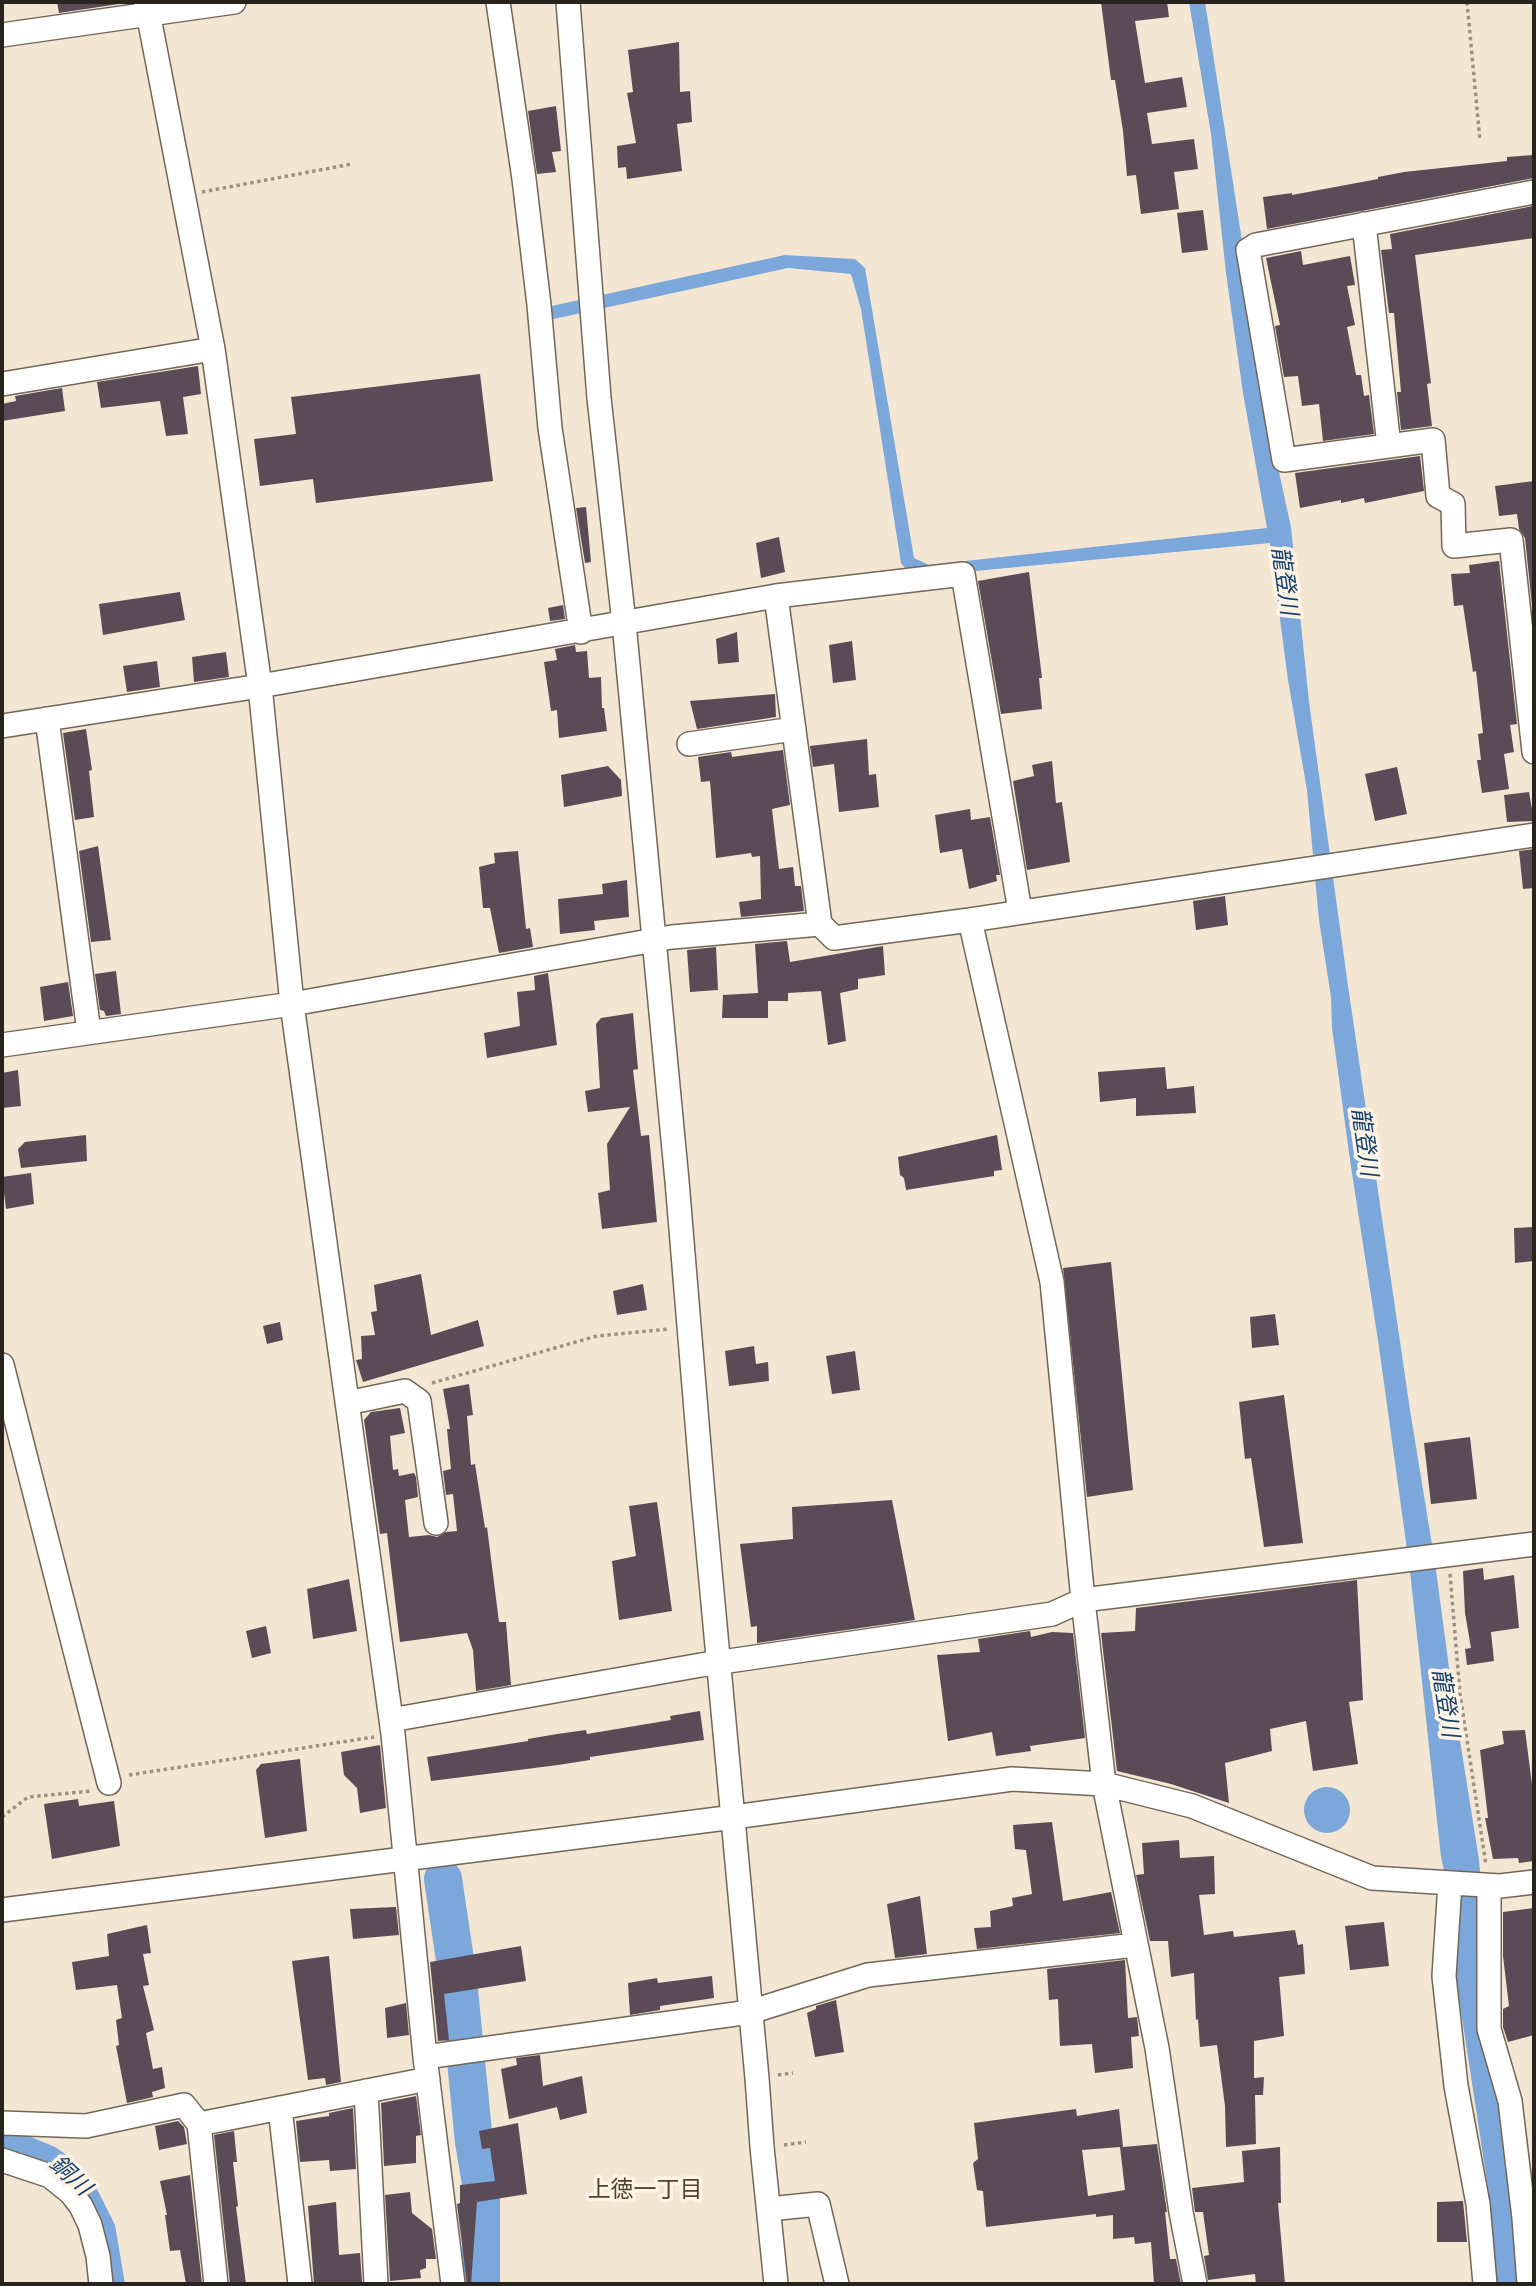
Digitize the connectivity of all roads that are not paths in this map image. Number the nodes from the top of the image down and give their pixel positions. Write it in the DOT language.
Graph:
graph roads {
  1 [pos="234,2"];
  2 [pos="498,2"];
  3 [pos="568,2"];
  4 [pos="148,8"];
  5 [pos="2,35"];
  6 [pos="1534,192"];
  7 [pos="1364,224"];
  8 [pos="212,349"];
  9 [pos="2,384"];
  10 [pos="1389,446"];
  11 [pos="776,596"];
  12 [pos="624,623"];
  13 [pos="581,632"];
  14 [pos="260,686"];
  15 [pos="47,719"];
  16 [pos="2,726"];
  17 [pos="794,729"];
  18 [pos="689,744"];
  19 [pos="1534,752"];
  20 [pos="1534,835"];
  21 [pos="1020,911"];
  22 [pos="970,920"];
  23 [pos="820,924"];
  24 [pos="653,941"];
  25 [pos="292,1004"];
  26 [pos="89,1032"];
  27 [pos="2,1045"];
  28 [pos="2,1366"];
  29 [pos="347,1404"];
  30 [pos="436,1523"];
  31 [pos="1534,1544"];
  32 [pos="1083,1600"];
  33 [pos="720,1663"];
  34 [pos="392,1727"];
  35 [pos="109,1783"];
  36 [pos="1104,1784"];
  37 [pos="734,1817"];
  38 [pos="404,1858"];
  39 [pos="1534,1882"];
  40 [pos="1450,1883"];
  41 [pos="1489,1886"];
  42 [pos="2,1910"];
  43 [pos="1135,1945"];
  44 [pos="750,2012"];
  45 [pos="427,2068"];
  46 [pos="366,2091"];
  47 [pos="280,2108"];
  48 [pos="2,2123"];
  49 [pos="199,2124"];
  50 [pos="2,2160"];
  51 [pos="769,2209"];
  52 [pos="1529,2218"];
  53 [pos="101,2284"];
  54 [pos="216,2284"];
  55 [pos="300,2284"];
  56 [pos="376,2284"];
  57 [pos="453,2284"];
  58 [pos="776,2284"];
  59 [pos="837,2284"];
  60 [pos="1195,2284"];
  61 [pos="1485,2284"];
  62 [pos="1528,2284"];
  1 -- 4 [label="street"];
  2 -- 13 [label="street"];
  3 -- 12 [label="street"];
  4 -- 5 [label="street"];
  4 -- 8 [label="street"];
  6 -- 7 [label="street"];
  7 -- 10 [label="street"];
  7 -- 10 [label="street"];
  8 -- 9 [label="street"];
  8 -- 14 [label="street"];
  10 -- 19 [label="street"];
  11 -- 12 [label="street"];
  11 -- 17 [label="street"];
  11 -- 21 [label="street"];
  12 -- 13 [label="street"];
  12 -- 24 [label="street"];
  13 -- 14 [label="street"];
  14 -- 15 [label="street"];
  14 -- 25 [label="street"];
  15 -- 16 [label="street"];
  15 -- 26 [label="street"];
  17 -- 18 [label="street"];
  17 -- 23 [label="street"];
  20 -- 21 [label="street"];
  21 -- 22 [label="street"];
  22 -- 23 [label="street"];
  22 -- 32 [label="street"];
  23 -- 24 [label="street"];
  24 -- 25 [label="street"];
  24 -- 33 [label="street"];
  25 -- 26 [label="street"];
  25 -- 29 [label="street"];
  26 -- 27 [label="street"];
  28 -- 35 [label="street"];
  29 -- 30 [label="street"];
  29 -- 34 [label="street"];
  31 -- 32 [label="street"];
  32 -- 33 [label="street"];
  32 -- 36 [label="street"];
  33 -- 34 [label="street"];
  33 -- 37 [label="street"];
  34 -- 38 [label="street"];
  36 -- 37 [label="street"];
  36 -- 40 [label="street"];
  36 -- 43 [label="street"];
  37 -- 38 [label="street"];
  37 -- 44 [label="street"];
  38 -- 42 [label="street"];
  38 -- 45 [label="street"];
  39 -- 41 [label="street"];
  40 -- 41 [label="street"];
  40 -- 61 [label="street"];
  41 -- 52 [label="street"];
  43 -- 44 [label="street"];
  43 -- 60 [label="street"];
  44 -- 45 [label="street"];
  44 -- 51 [label="street"];
  45 -- 46 [label="street"];
  45 -- 57 [label="street"];
  46 -- 47 [label="street"];
  46 -- 56 [label="street"];
  47 -- 49 [label="street"];
  47 -- 55 [label="street"];
  48 -- 49 [label="street"];
  49 -- 54 [label="street"];
  50 -- 53 [label="street"];
  51 -- 58 [label="street"];
  51 -- 59 [label="street"];
  52 -- 62 [label="street"];
}
